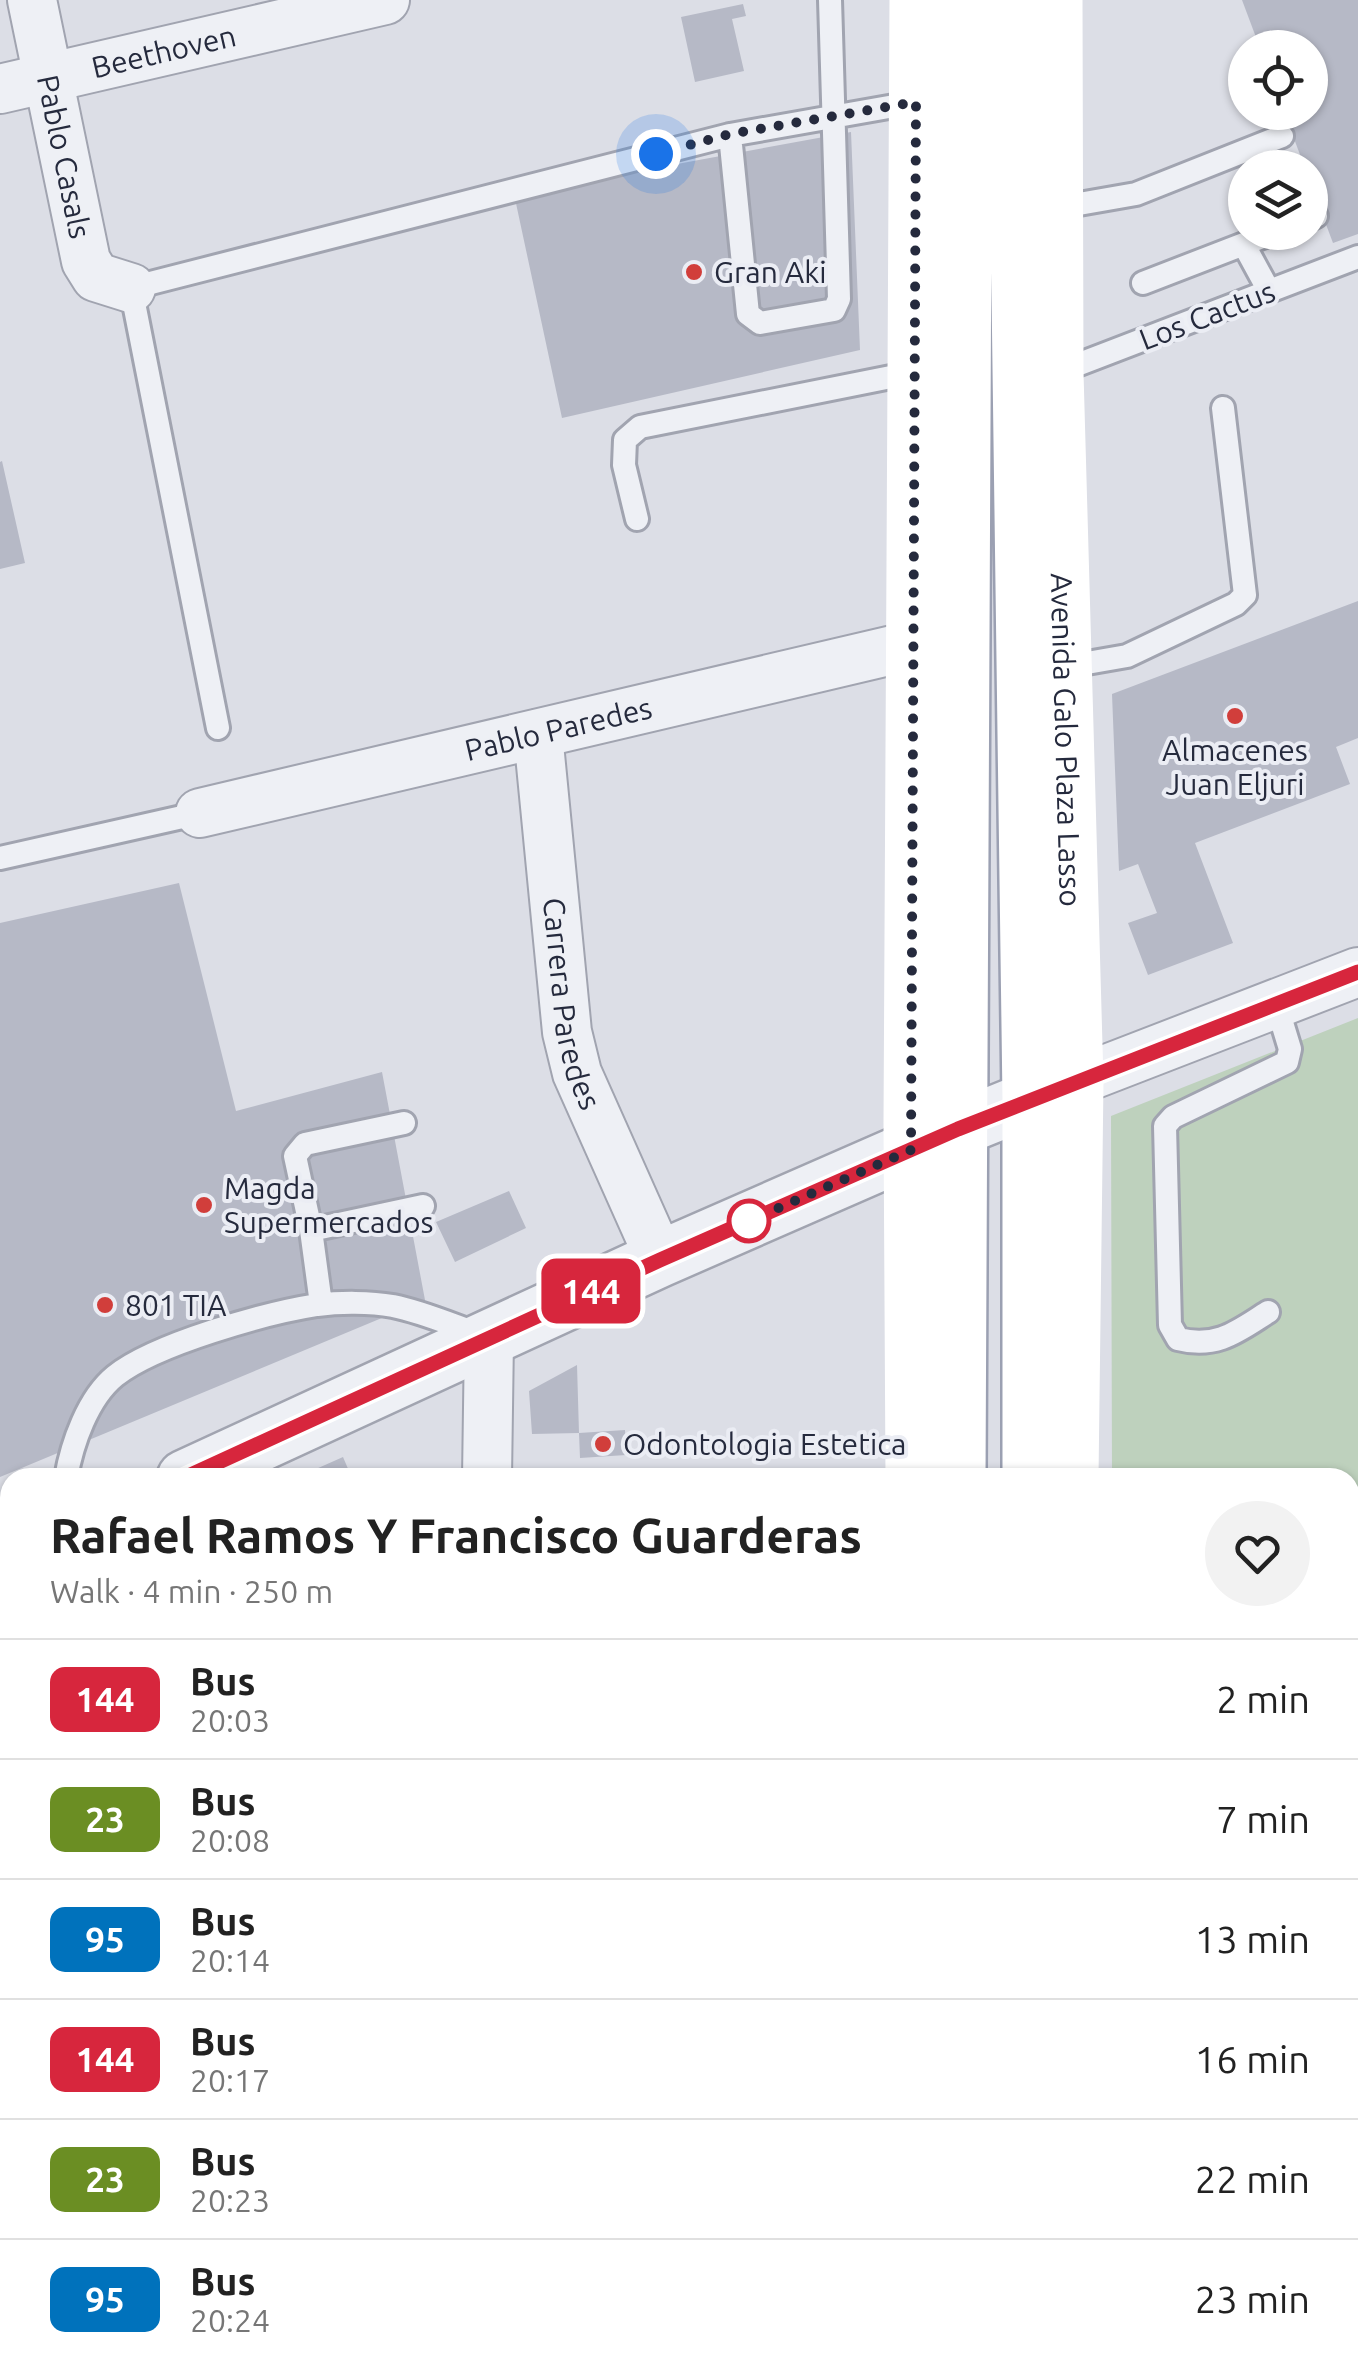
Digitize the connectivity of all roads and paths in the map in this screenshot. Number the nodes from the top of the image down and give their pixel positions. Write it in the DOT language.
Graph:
graph roads {
  1 [pos="32,0"];
  2 [pos="385,0"];
  3 [pos="830,0"];
  4 [pos="917,0"];
  5 [pos="965,0"];
  6 [pos="1014,0"];
  7 [pos="1055,0"];
  8 [pos="50,78"];
  9 [pos="0,89"];
  10 [pos="916,102"];
  11 [pos="834,118"];
  12 [pos="730,134"];
  13 [pos="1282,136"];
  14 [pos="1056,208"];
  15 [pos="1231,250"];
  16 [pos="1247,250"];
  17 [pos="1358,257"];
  18 [pos="1144,283"];
  19 [pos="131,288"];
  20 [pos="1269,291"];
  21 [pos="916,372"];
  22 [pos="1056,373"];
  23 [pos="1223,408"];
  24 [pos="636,520"];
  25 [pos="914,645"];
  26 [pos="1064,667"];
  27 [pos="218,728"];
  28 [pos="538,734"];
  29 [pos="200,813"];
  30 [pos="0,858"];
  31 [pos="1358,972"];
  32 [pos="1276,1004"];
  33 [pos="1053,1090"];
  34 [pos="404,1122"];
  35 [pos="934,1140"];
  36 [pos="424,1206"];
  37 [pos="310,1230"];
  38 [pos="660,1260"];
  39 [pos="321,1304"];
  40 [pos="1268,1312"];
  41 [pos="489,1338"];
  42 [pos="69,1468"];
  43 [pos="206,1468"];
  44 [pos="487,1468"];
  45 [pos="914,1468"];
  46 [pos="957,1468"];
  47 [pos="1031,1468"];
  48 [pos="1071,1468"];
  1 -- 8 [label="street, Pablo Casals"];
  2 -- 8 [label="street, Beethoven"];
  3 -- 11 [label="lane"];
  4 -- 10 [label="main road"];
  5 -- 35 [label="main road"];
  6 -- 33 [label="main road, Avenida Galo Plaza Lasso"];
  7 -- 14 [label="main road, Avenida Galo Plaza Lasso"];
  8 -- 9 [label="street, Beethoven"];
  8 -- 19 [label="street, Pablo Casals"];
  10 -- 11 [label="lane"];
  10 -- 21 [label="main road"];
  11 -- 12 [label="lane"];
  11 -- 12 [label="lane"];
  12 -- 19 [label="lane"];
  13 -- 14 [label="lane"];
  14 -- 22 [label="main road, Avenida Galo Plaza Lasso"];
  15 -- 18 [label="lane"];
  16 -- 20 [label="lane"];
  17 -- 20 [label="lane, Los Cactus"];
  19 -- 27 [label="lane"];
  20 -- 22 [label="lane, Los Cactus"];
  21 -- 24 [label="lane"];
  21 -- 25 [label="main road"];
  22 -- 26 [label="main road, Avenida Galo Plaza Lasso"];
  23 -- 26 [label="lane"];
  25 -- 28 [label="street, Pablo Paredes"];
  25 -- 35 [label="main road"];
  26 -- 33 [label="main road, Avenida Galo Plaza Lasso"];
  28 -- 29 [label="street, Pablo Paredes"];
  28 -- 38 [label="street, Carrera Paredes"];
  29 -- 30 [label="lane"];
  31 -- 32 [label="street"];
  32 -- 33 [label="street"];
  32 -- 40 [label="lane"];
  33 -- 35 [label="street"];
  33 -- 47 [label="main road, Avenida Galo Plaza Lasso"];
  33 -- 48 [label="main road, Avenida Galo Plaza Lasso"];
  34 -- 37 [label="lane"];
  35 -- 38 [label="street"];
  35 -- 45 [label="main road"];
  35 -- 46 [label="main road"];
  36 -- 37 [label="lane"];
  37 -- 39 [label="lane"];
  38 -- 41 [label="street"];
  39 -- 41 [label="lane"];
  39 -- 42 [label="lane"];
  41 -- 43 [label="street"];
  41 -- 44 [label="street"];
}
